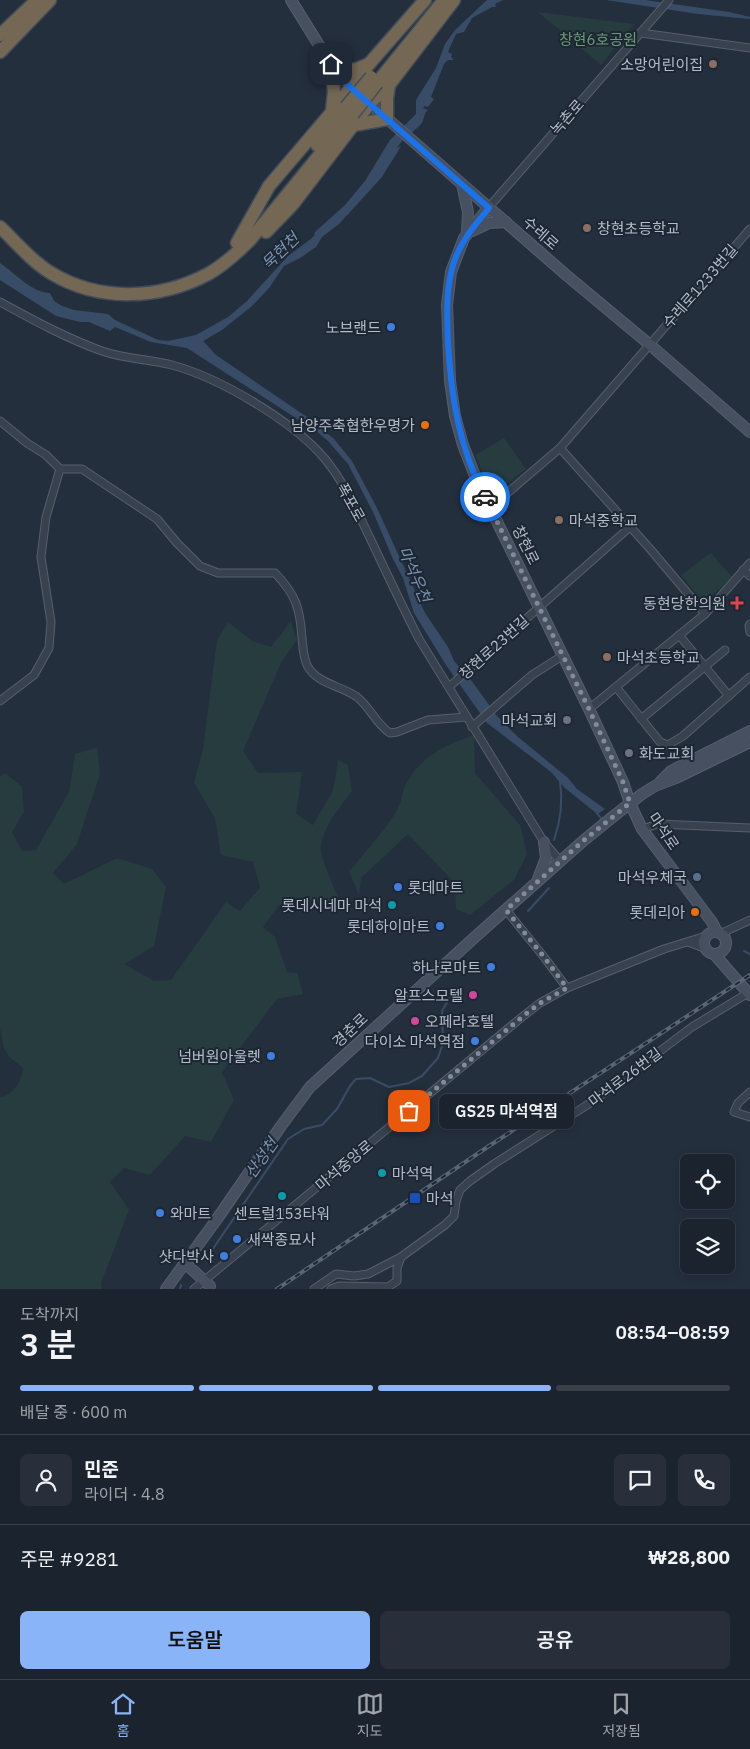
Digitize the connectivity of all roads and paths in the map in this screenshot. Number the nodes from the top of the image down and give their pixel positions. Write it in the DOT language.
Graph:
graph roads {
  1 [pos="37,0"];
  2 [pos="50,0"];
  3 [pos="291,0"];
  4 [pos="425,0"];
  5 [pos="435,0"];
  6 [pos="444,0"];
  7 [pos="454,0"];
  8 [pos="669,0"];
  9 [pos="643,30"];
  10 [pos="0,35"];
  11 [pos="750,48"];
  12 [pos="0,52"];
  13 [pos="331,64"];
  14 [pos="369,64"];
  15 [pos="379,82"];
  16 [pos="350,87"];
  17 [pos="370,103"];
  18 [pos="332,112"];
  19 [pos="351,116"];
  20 [pos="388,119"];
  21 [pos="462,184"];
  22 [pos="489,208"];
  23 [pos="0,217"];
  24 [pos="506,222"];
  25 [pos="0,227"];
  26 [pos="750,229"];
  27 [pos="467,234"];
  28 [pos="237,243"];
  29 [pos="0,302"];
  30 [pos="649,344"];
  31 [pos="0,421"];
  32 [pos="750,432"];
  33 [pos="560,448"];
  34 [pos="60,470"];
  35 [pos="491,507"];
  36 [pos="630,527"];
  37 [pos="750,563"];
  38 [pos="743,570"];
  39 [pos="750,576"];
  40 [pos="539,607"];
  41 [pos="705,614"];
  42 [pos="750,624"];
  43 [pos="750,632"];
  44 [pos="679,635"];
  45 [pos="725,650"];
  46 [pos="562,656"];
  47 [pos="705,668"];
  48 [pos="750,678"];
  49 [pos="452,685"];
  50 [pos="616,687"];
  51 [pos="729,696"];
  52 [pos="0,701"];
  53 [pos="589,709"];
  54 [pos="466,716"];
  55 [pos="641,719"];
  56 [pos="472,727"];
  57 [pos="750,731"];
  58 [pos="750,742"];
  59 [pos="655,786"];
  60 [pos="630,803"];
  61 [pos="750,828"];
  62 [pos="642,829"];
  63 [pos="544,842"];
  64 [pos="560,861"];
  65 [pos="536,883"];
  66 [pos="506,910"];
  67 [pos="750,920"];
  68 [pos="706,936"];
  69 [pos="722,938"];
  70 [pos="685,942"];
  71 [pos="704,948"];
  72 [pos="715,955"];
  73 [pos="730,971"];
  74 [pos="567,988"];
  75 [pos="748,991"];
  76 [pos="750,1092"];
  77 [pos="750,1117"];
  78 [pos="400,1257"];
  79 [pos="185,1263"];
  80 [pos="207,1283"];
  81 [pos="166,1289"];
  82 [pos="194,1289"];
  83 [pos="314,1289"];
  84 [pos="331,1289"];
  1 -- 10 [label="highway"];
  2 -- 12 [label="highway"];
  3 -- 13 [label="street"];
  4 -- 14 [label="highway"];
  5 -- 15 [label="highway"];
  6 -- 15 [label="highway"];
  7 -- 15 [label="highway"];
  8 -- 9 [label="street, 녹촌로"];
  9 -- 11 [label="street"];
  9 -- 22 [label="street, 녹촌로"];
  13 -- 14 [label="highway"];
  13 -- 16 [label="street"];
  13 -- 18 [label="highway"];
  14 -- 16 [label="highway"];
  15 -- 17 [label="highway"];
  15 -- 19 [label="highway, bridge"];
  15 -- 20 [label="highway"];
  16 -- 17 [label="street"];
  16 -- 18 [label="highway"];
  17 -- 19 [label="highway"];
  17 -- 20 [label="street"];
  18 -- 28 [label="highway"];
  19 -- 20 [label="highway"];
  19 -- 25 [label="highway"];
  19 -- 28 [label="highway"];
  20 -- 21 [label="street, 수레로"];
  21 -- 22 [label="street, 수레로"];
  21 -- 27 [label="street"];
  22 -- 24 [label="street, 수레로"];
  22 -- 27 [label="street, 창현로"];
  23 -- 28 [label="highway"];
  24 -- 27 [label="street"];
  24 -- 30 [label="street, 수레로"];
  26 -- 30 [label="street, 수레로1233번길"];
  27 -- 35 [label="street, 창현로"];
  29 -- 49 [label="street, 폭포로"];
  30 -- 32 [label="street, 수레로"];
  30 -- 33 [label="street"];
  31 -- 34 [label="street"];
  33 -- 35 [label="street"];
  33 -- 36 [label="street"];
  34 -- 52 [label="street"];
  34 -- 54 [label="street"];
  35 -- 40 [label="street, 창현로"];
  36 -- 40 [label="street, 창현로23번길"];
  36 -- 41 [label="street"];
  37 -- 38 [label="street"];
  38 -- 39 [label="street"];
  38 -- 41 [label="street"];
  40 -- 46 [label="street, 창현로"];
  40 -- 49 [label="street, 창현로23번길"];
  41 -- 44 [label="street"];
  42 -- 43 [label="street"];
  44 -- 47 [label="street"];
  44 -- 50 [label="street"];
  45 -- 47 [label="street"];
  46 -- 53 [label="street, 창현로"];
  46 -- 56 [label="street"];
  47 -- 51 [label="street"];
  47 -- 55 [label="street"];
  48 -- 51 [label="street"];
  49 -- 54 [label="street, 폭포로"];
  50 -- 53 [label="street"];
  50 -- 55 [label="street"];
  51 -- 55 [label="street"];
  53 -- 60 [label="street, 창현로"];
  54 -- 56 [label="street, 폭포로"];
  56 -- 63 [label="street, 폭포로"];
  57 -- 59 [label="street"];
  58 -- 59 [label="street"];
  59 -- 60 [label="street"];
  60 -- 62 [label="street, 마석로"];
  60 -- 64 [label="street, 경춘로"];
  61 -- 62 [label="street"];
  62 -- 69 [label="street, 마석로"];
  63 -- 64 [label="street, 폭포로"];
  63 -- 65 [label="street"];
  64 -- 65 [label="street, 경춘로"];
  65 -- 66 [label="street, 경춘로"];
  66 -- 74 [label="street"];
  66 -- 79 [label="street, 경춘로"];
  67 -- 69 [label="street"];
  68 -- 69 [label="street"];
  68 -- 70 [label="street, 마석중앙로"];
  68 -- 71 [label="street"];
  69 -- 72 [label="street"];
  69 -- 73 [label="street, 마석로"];
  70 -- 71 [label="street"];
  70 -- 74 [label="street, 마석중앙로"];
  71 -- 72 [label="street"];
  72 -- 73 [label="street"];
  73 -- 75 [label="street"];
  74 -- 80 [label="street, 마석중앙로"];
  75 -- 78 [label="street, 마석로26번길"];
  76 -- 77 [label="street"];
  78 -- 83 [label="street, 마석로26번길"];
  78 -- 84 [label="street"];
  79 -- 80 [label="street"];
  79 -- 81 [label="street, 경춘로"];
  80 -- 82 [label="street, 마석중앙로"];
}
